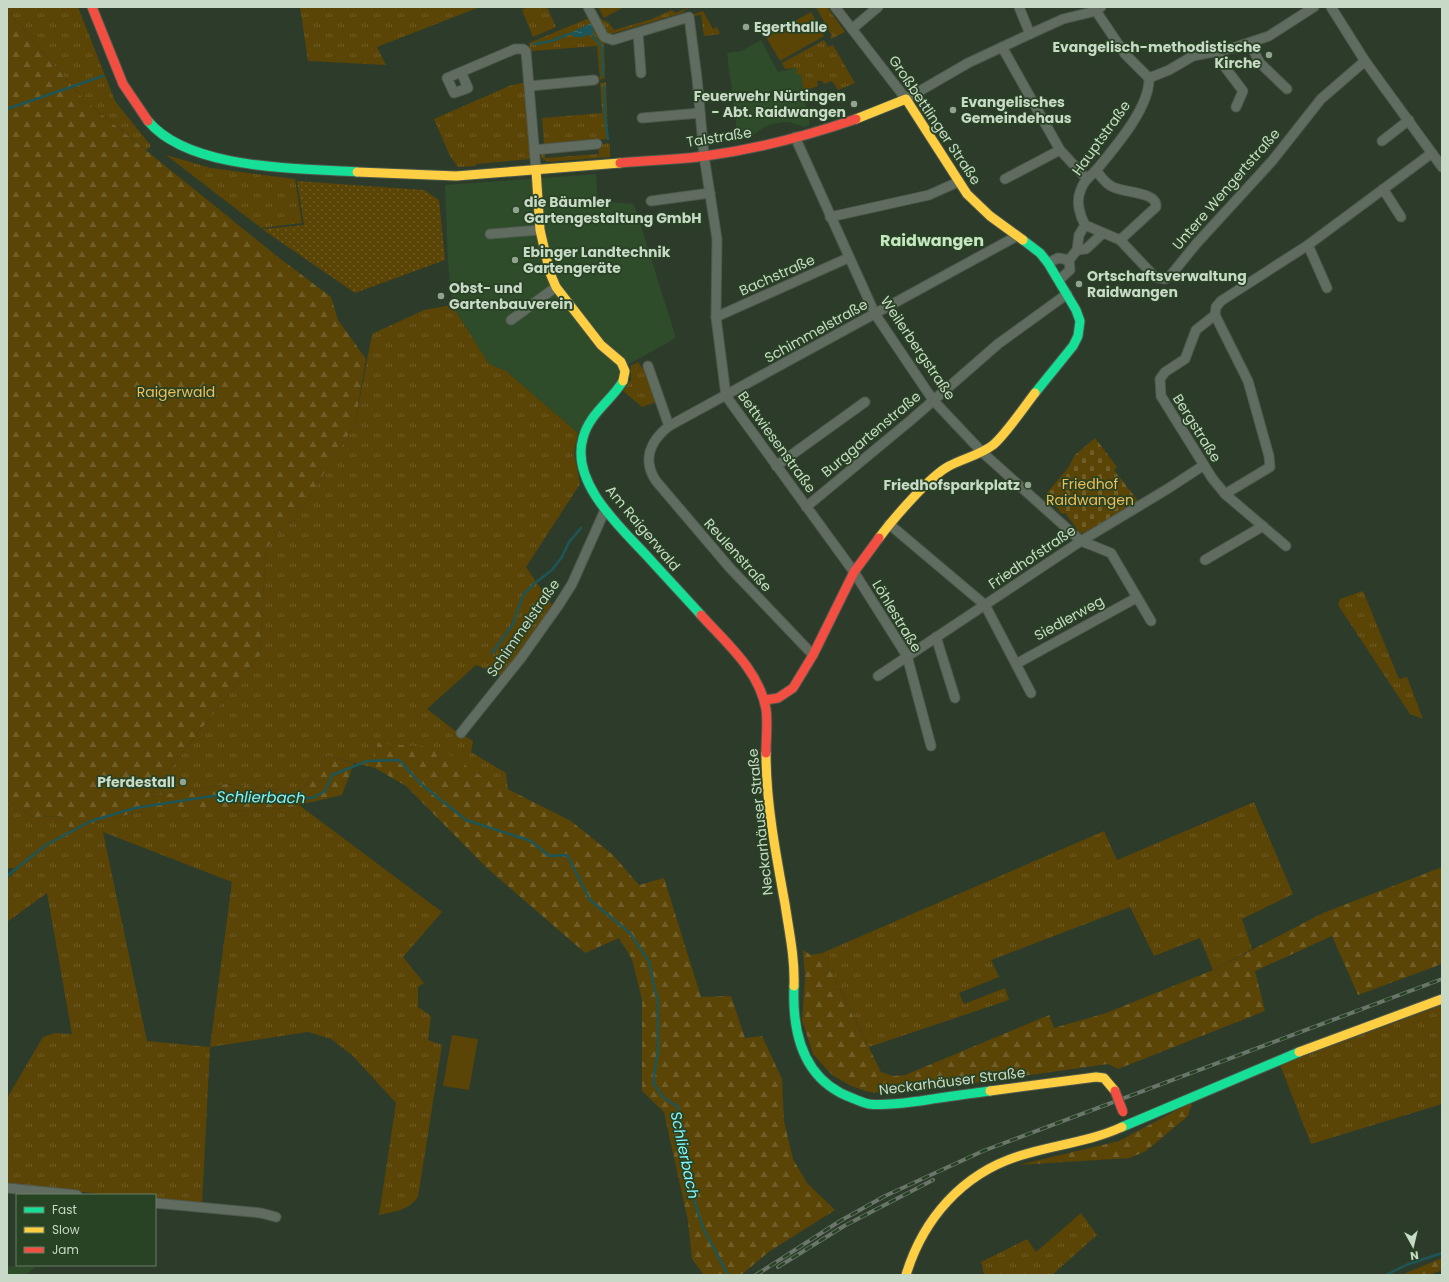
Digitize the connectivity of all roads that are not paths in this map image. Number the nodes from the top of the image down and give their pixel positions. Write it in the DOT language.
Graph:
graph roads {
  1 [pos="92,7"];
  2 [pos="588,7"];
  3 [pos="835,7"];
  4 [pos="878,7"];
  5 [pos="1019,7"];
  6 [pos="1314,7"];
  7 [pos="1331,7"];
  8 [pos="1099,9"];
  9 [pos="852,29"];
  10 [pos="638,33"];
  11 [pos="1030,34"];
  12 [pos="1250,44"];
  13 [pos="1002,47"];
  14 [pos="1216,51"];
  15 [pos="1365,61"];
  16 [pos="461,72"];
  17 [pos="641,74"];
  18 [pos="1149,78"];
  19 [pos="594,80"];
  20 [pos="530,86"];
  21 [pos="1287,89"];
  22 [pos="906,99"];
  23 [pos="1236,107"];
  24 [pos="700,113"];
  25 [pos="642,118"];
  26 [pos="1409,120"];
  27 [pos="795,137"];
  28 [pos="1382,142"];
  29 [pos="597,144"];
  30 [pos="534,150"];
  31 [pos="1060,150"];
  32 [pos="1432,153"];
  33 [pos="704,156"];
  34 [pos="1442,167"];
  35 [pos="536,170"];
  36 [pos="1096,171"];
  37 [pos="1005,178"];
  38 [pos="1086,178"];
  39 [pos="958,182"];
  40 [pos="1383,189"];
  41 [pos="710,193"];
  42 [pos="651,201"];
  43 [pos="830,217"];
  44 [pos="1401,217"];
  45 [pos="1085,225"];
  46 [pos="540,230"];
  47 [pos="490,234"];
  48 [pos="1102,234"];
  49 [pos="1017,236"];
  50 [pos="1120,240"];
  51 [pos="1308,246"];
  52 [pos="1077,250"];
  53 [pos="848,258"];
  54 [pos="1069,260"];
  55 [pos="1048,263"];
  56 [pos="1059,280"];
  57 [pos="556,287"];
  58 [pos="1327,288"];
  59 [pos="1067,294"];
  60 [pos="875,314"];
  61 [pos="1216,315"];
  62 [pos="716,317"];
  63 [pos="511,320"];
  64 [pos="648,366"];
  65 [pos="726,396"];
  66 [pos="933,400"];
  67 [pos="866,402"];
  68 [pos="669,426"];
  69 [pos="982,452"];
  70 [pos="1204,464"];
  71 [pos="776,466"];
  72 [pos="650,468"];
  73 [pos="1225,494"];
  74 [pos="806,507"];
  75 [pos="605,510"];
  76 [pos="889,524"];
  77 [pos="1263,526"];
  78 [pos="1081,541"];
  79 [pos="1286,546"];
  80 [pos="1205,560"];
  81 [pos="854,572"];
  82 [pos="1136,598"];
  83 [pos="985,605"];
  84 [pos="1150,621"];
  85 [pos="936,637"];
  86 [pos="813,655"];
  87 [pos="907,656"];
  88 [pos="1016,664"];
  89 [pos="878,676"];
  90 [pos="1031,693"];
  91 [pos="955,698"];
  92 [pos="764,700"];
  93 [pos="461,733"];
  94 [pos="931,746"];
  95 [pos="1442,999"];
  96 [pos="1126,1125"];
  97 [pos="7,1188"];
  98 [pos="67,1194"];
  99 [pos="156,1204"];
  100 [pos="276,1217"];
  101 [pos="906,1275"];
  1 -- 35 [label="street, Talstraße"];
  2 -- 10 [label="street"];
  3 -- 9 [label="street, Großbettlinger Straße"];
  4 -- 9 [label="street"];
  5 -- 11 [label="street"];
  6 -- 12 [label="street"];
  7 -- 15 [label="street"];
  8 -- 11 [label="street, Talstraße"];
  8 -- 18 [label="street"];
  9 -- 22 [label="street, Großbettlinger Straße"];
  10 -- 17 [label="street"];
  10 -- 24 [label="street, Bettwiesenstraße"];
  11 -- 13 [label="street, Talstraße"];
  12 -- 14 [label="street"];
  12 -- 21 [label="street"];
  13 -- 22 [label="street, Talstraße"];
  13 -- 31 [label="street"];
  14 -- 18 [label="street"];
  14 -- 23 [label="street"];
  15 -- 26 [label="street"];
  15 -- 50 [label="street, Untere Wengertstraße"];
  16 -- 20 [label="street"];
  18 -- 36 [label="street, Hauptstraße"];
  19 -- 20 [label="street"];
  20 -- 30 [label="street"];
  22 -- 27 [label="street, Talstraße"];
  22 -- 39 [label="street, Großbettlinger Straße"];
  24 -- 25 [label="street"];
  24 -- 33 [label="street, Bettwiesenstraße"];
  26 -- 28 [label="street"];
  26 -- 32 [label="street"];
  27 -- 33 [label="street, Talstraße"];
  27 -- 43 [label="street, Weilerbergstraße"];
  29 -- 30 [label="street"];
  30 -- 35 [label="street"];
  31 -- 37 [label="street"];
  31 -- 38 [label="street"];
  32 -- 34 [label="street"];
  32 -- 40 [label="street"];
  33 -- 35 [label="street, Talstraße"];
  33 -- 41 [label="street, Bettwiesenstraße"];
  35 -- 46 [label="street, Am Raigerwald"];
  36 -- 38 [label="street, Hauptstraße"];
  36 -- 50 [label="street"];
  38 -- 45 [label="street, Hauptstraße"];
  39 -- 43 [label="street"];
  39 -- 49 [label="street, Großbettlinger Straße"];
  40 -- 44 [label="street"];
  40 -- 51 [label="street"];
  41 -- 42 [label="street"];
  41 -- 62 [label="street, Bettwiesenstraße"];
  43 -- 53 [label="street, Weilerbergstraße"];
  45 -- 48 [label="street, Untere Wengertstraße"];
  45 -- 52 [label="street"];
  46 -- 47 [label="street"];
  46 -- 57 [label="street, Am Raigerwald"];
  48 -- 50 [label="street, Untere Wengertstraße"];
  48 -- 52 [label="street"];
  49 -- 55 [label="street, Großbettlinger Straße"];
  49 -- 60 [label="street, Schimmelstraße"];
  51 -- 58 [label="street"];
  51 -- 61 [label="street"];
  52 -- 54 [label="street"];
  53 -- 60 [label="street, Weilerbergstraße"];
  53 -- 62 [label="street, Bachstraße"];
  54 -- 55 [label="street"];
  54 -- 56 [label="street"];
  55 -- 56 [label="street, Großbettlinger Straße"];
  56 -- 59 [label="street, Großbettlinger Straße"];
  57 -- 63 [label="street"];
  57 -- 75 [label="street, Am Raigerwald"];
  59 -- 66 [label="street, Burggartenstraße"];
  59 -- 69 [label="street"];
  60 -- 65 [label="street, Schimmelstraße"];
  60 -- 66 [label="street, Weilerbergstraße"];
  61 -- 70 [label="street, Bergstraße"];
  61 -- 73 [label="street"];
  62 -- 65 [label="street, Bettwiesenstraße"];
  64 -- 68 [label="street"];
  65 -- 68 [label="street, Schimmelstraße"];
  65 -- 71 [label="street, Bettwiesenstraße"];
  66 -- 69 [label="street, Weilerbergstraße"];
  66 -- 74 [label="street, Burggartenstraße"];
  67 -- 71 [label="street"];
  68 -- 72 [label="street, Schimmelstraße"];
  69 -- 76 [label="street"];
  69 -- 78 [label="street, Weilerbergstraße"];
  70 -- 73 [label="street, Bergstraße"];
  70 -- 78 [label="street, Friedhofstraße"];
  71 -- 74 [label="street, Bettwiesenstraße"];
  72 -- 86 [label="street, Reulenstraße"];
  73 -- 77 [label="street, Bergstraße"];
  74 -- 81 [label="street, Bettwiesenstraße"];
  75 -- 92 [label="street, Am Raigerwald"];
  75 -- 93 [label="street, Schimmelstraße"];
  76 -- 81 [label="street"];
  76 -- 83 [label="street"];
  77 -- 79 [label="street, Bergstraße"];
  77 -- 80 [label="street"];
  78 -- 82 [label="street, Weilerbergstraße"];
  78 -- 83 [label="street, Friedhofstraße"];
  81 -- 86 [label="street"];
  81 -- 87 [label="street, Löhlestraße"];
  82 -- 84 [label="street, Weilerbergstraße"];
  82 -- 88 [label="street, Siedlerweg"];
  83 -- 85 [label="street, Friedhofstraße"];
  83 -- 88 [label="street"];
  85 -- 87 [label="street, Friedhofstraße"];
  85 -- 91 [label="street"];
  86 -- 92 [label="street"];
  87 -- 89 [label="street, Friedhofstraße"];
  87 -- 94 [label="street, Löhlestraße"];
  88 -- 90 [label="street"];
  92 -- 96 [label="street, Neckarhäuser Straße, bridge"];
  95 -- 96 [label="street"];
  96 -- 101 [label="street"];
  97 -- 98 [label="street"];
  99 -- 100 [label="street"];
}
